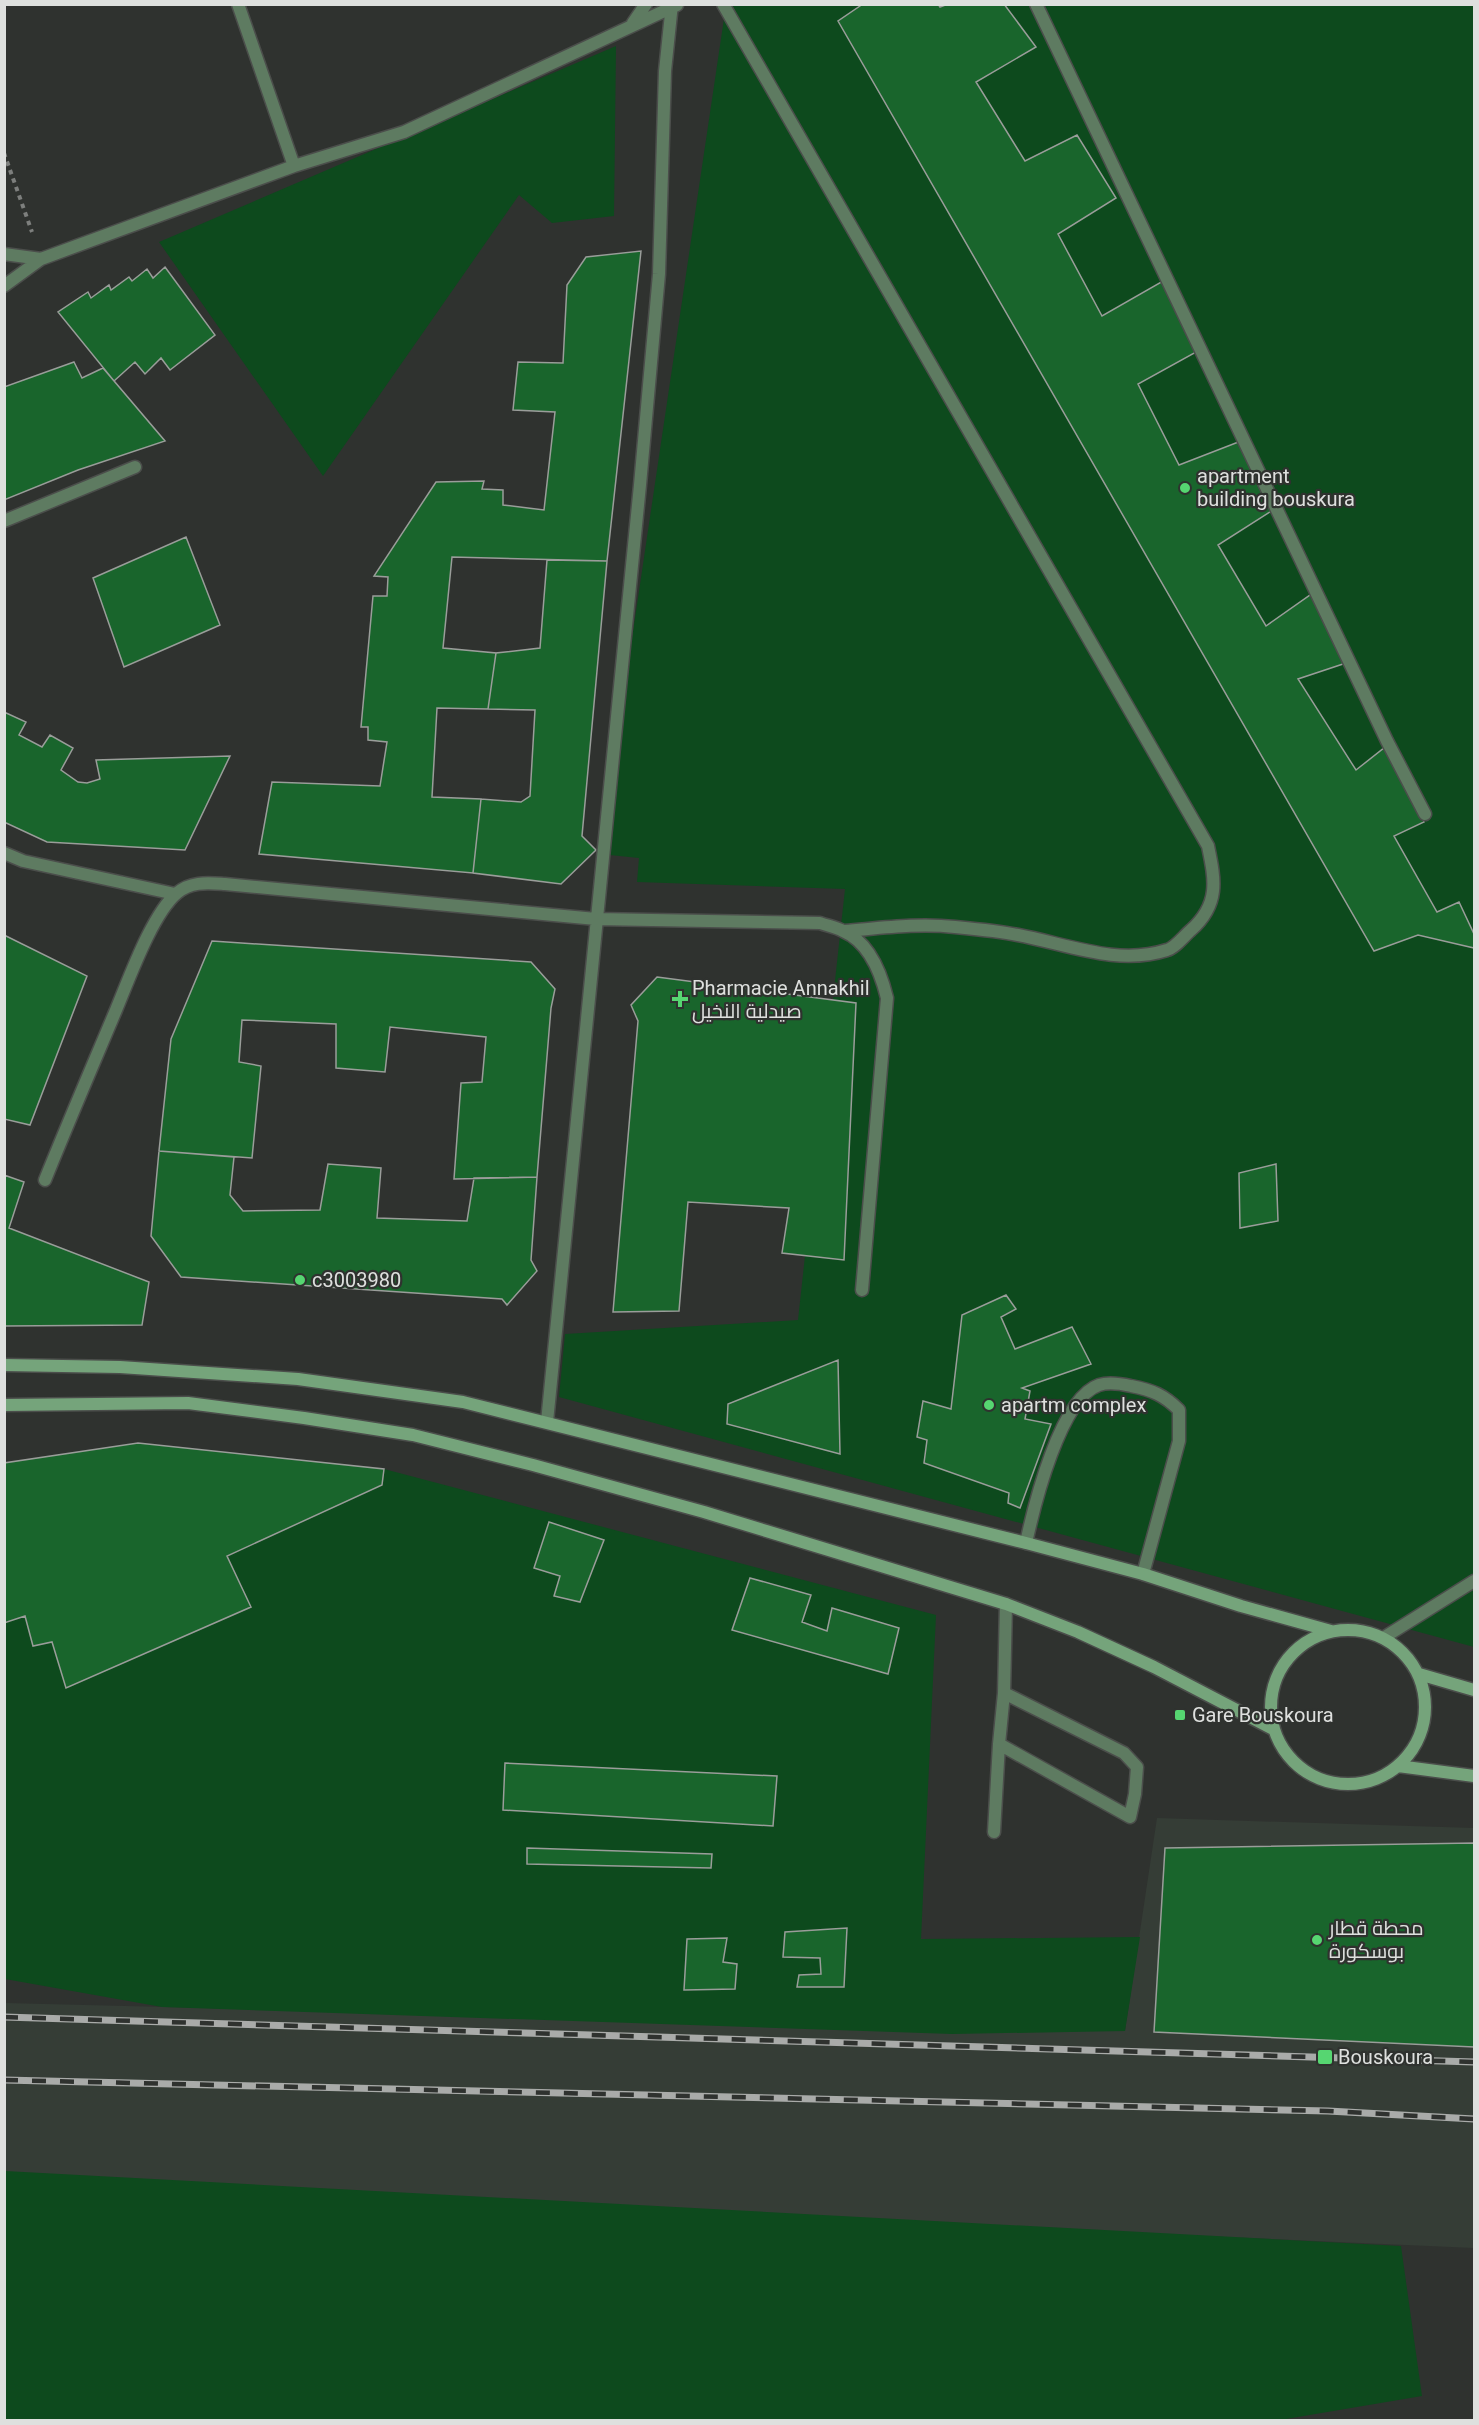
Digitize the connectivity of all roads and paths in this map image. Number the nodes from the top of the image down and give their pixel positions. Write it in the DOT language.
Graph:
graph roads {
  1 [pos="238,4"];
  2 [pos="646,4"];
  3 [pos="723,4"];
  4 [pos="1036,4"];
  5 [pos="674,5"];
  6 [pos="632,25"];
  7 [pos="4,153"];
  8 [pos="294,166"];
  9 [pos="4,254"];
  10 [pos="41,259"];
  11 [pos="4,286"];
  12 [pos="135,467"];
  13 [pos="4,521"];
  14 [pos="1425,814"];
  15 [pos="4,853"];
  16 [pos="175,894"];
  17 [pos="596,919"];
  18 [pos="845,931"];
  19 [pos="45,1180"];
  20 [pos="862,1290"];
  21 [pos="4,1365"];
  22 [pos="4,1405"];
  23 [pos="547,1422"];
  24 [pos="1026,1543"];
  25 [pos="1143,1574"];
  26 [pos="1474,1581"];
  27 [pos="1006,1605"];
  28 [pos="1331,1631"];
  29 [pos="1383,1638"];
  30 [pos="1419,1674"];
  31 [pos="1474,1690"];
  32 [pos="1004,1693"];
  33 [pos="1273,1730"];
  34 [pos="999,1744"];
  35 [pos="1398,1766"];
  36 [pos="1474,1776"];
  37 [pos="994,1832"];
  1 -- 8 [label="street"];
  2 -- 6 [label="street"];
  3 -- 18 [label="street"];
  4 -- 14 [label="street"];
  5 -- 6 [label="street"];
  5 -- 17 [label="street"];
  6 -- 8 [label="street"];
  7 -- 10 [label="path"];
  8 -- 10 [label="street"];
  9 -- 10 [label="street"];
  10 -- 11 [label="street"];
  12 -- 13 [label="street"];
  15 -- 16 [label="street"];
  16 -- 17 [label="street"];
  16 -- 19 [label="street"];
  17 -- 18 [label="street"];
  17 -- 23 [label="street"];
  18 -- 20 [label="street"];
  21 -- 23 [label="street"];
  22 -- 27 [label="street"];
  23 -- 24 [label="street"];
  24 -- 25 [label="street"];
  24 -- 25 [label="street"];
  25 -- 28 [label="street"];
  26 -- 29 [label="street"];
  27 -- 32 [label="street"];
  27 -- 33 [label="street"];
  28 -- 29 [label="street"];
  28 -- 33 [label="street"];
  29 -- 30 [label="street"];
  30 -- 31 [label="street"];
  30 -- 35 [label="street"];
  32 -- 34 [label="street"];
  32 -- 34 [label="street"];
  33 -- 35 [label="street"];
  34 -- 37 [label="street"];
  35 -- 36 [label="street"];
}
